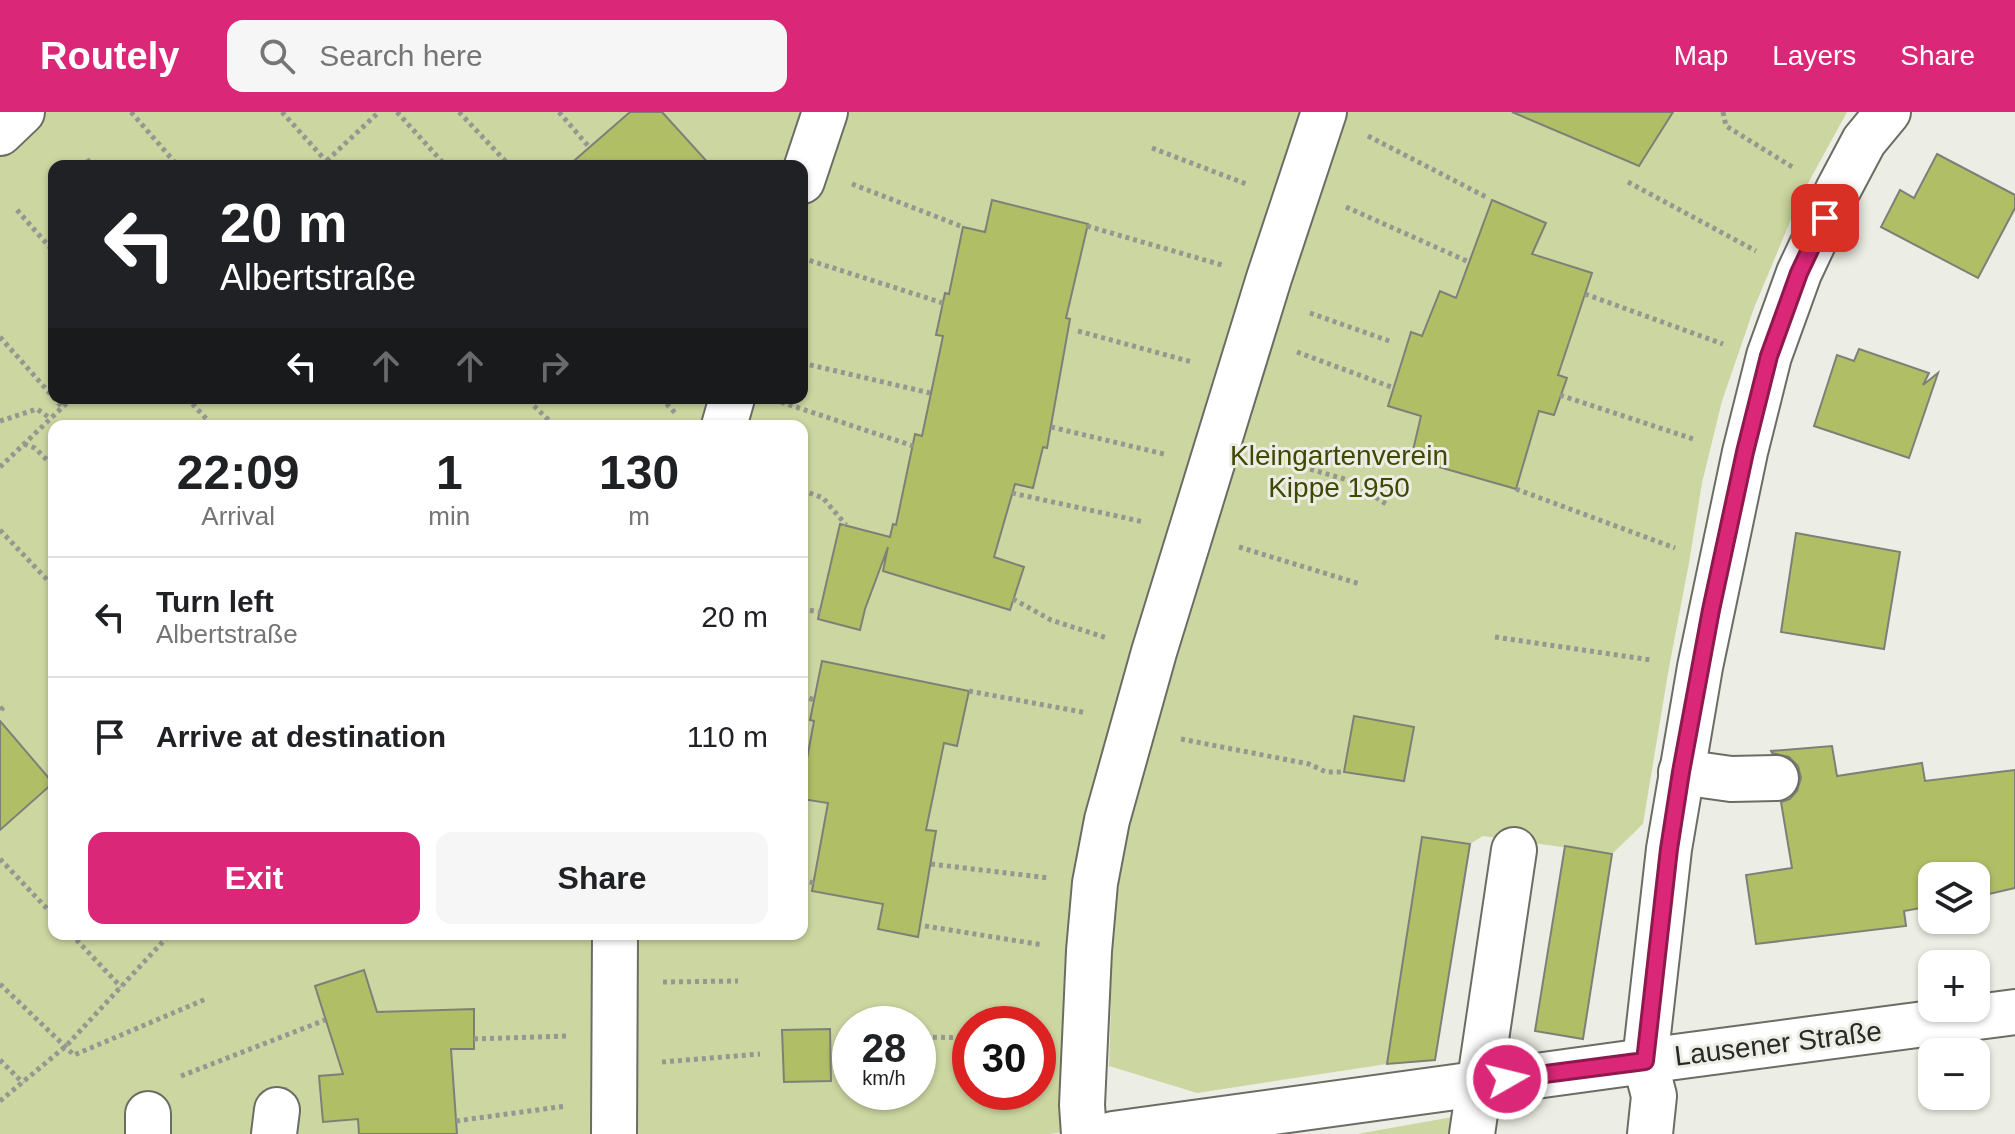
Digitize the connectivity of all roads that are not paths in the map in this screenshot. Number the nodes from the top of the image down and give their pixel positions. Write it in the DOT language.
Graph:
graph roads {
  1 [pos="22,112"];
  2 [pos="825,112"];
  3 [pos="1888,112"];
  4 [pos="1323,114"];
  5 [pos="0,133"];
  6 [pos="808,162"];
  7 [pos="1681,772"];
  8 [pos="1776,778"];
  9 [pos="1514,850"];
  10 [pos="615,940"];
  11 [pos="2015,1012"];
  12 [pos="1645,1061"];
  13 [pos="615,1083"];
  14 [pos="1480,1083"];
  15 [pos="1084,1134"];
  16 [pos="1113,1134"];
  17 [pos="1472,1134"];
  18 [pos="1650,1134"];
  1 -- 5 [label="street"];
  2 -- 6 [label="street"];
  3 -- 7 [label="street"];
  4 -- 15 [label="street"];
  7 -- 8 [label="street"];
  7 -- 12 [label="street"];
  9 -- 14 [label="street"];
  10 -- 13 [label="street"];
  11 -- 12 [label="street, Lausener Straße"];
  12 -- 14 [label="street, Lausener Straße"];
  12 -- 18 [label="street"];
  14 -- 16 [label="street, Lausener Straße"];
  14 -- 17 [label="street"];
}
